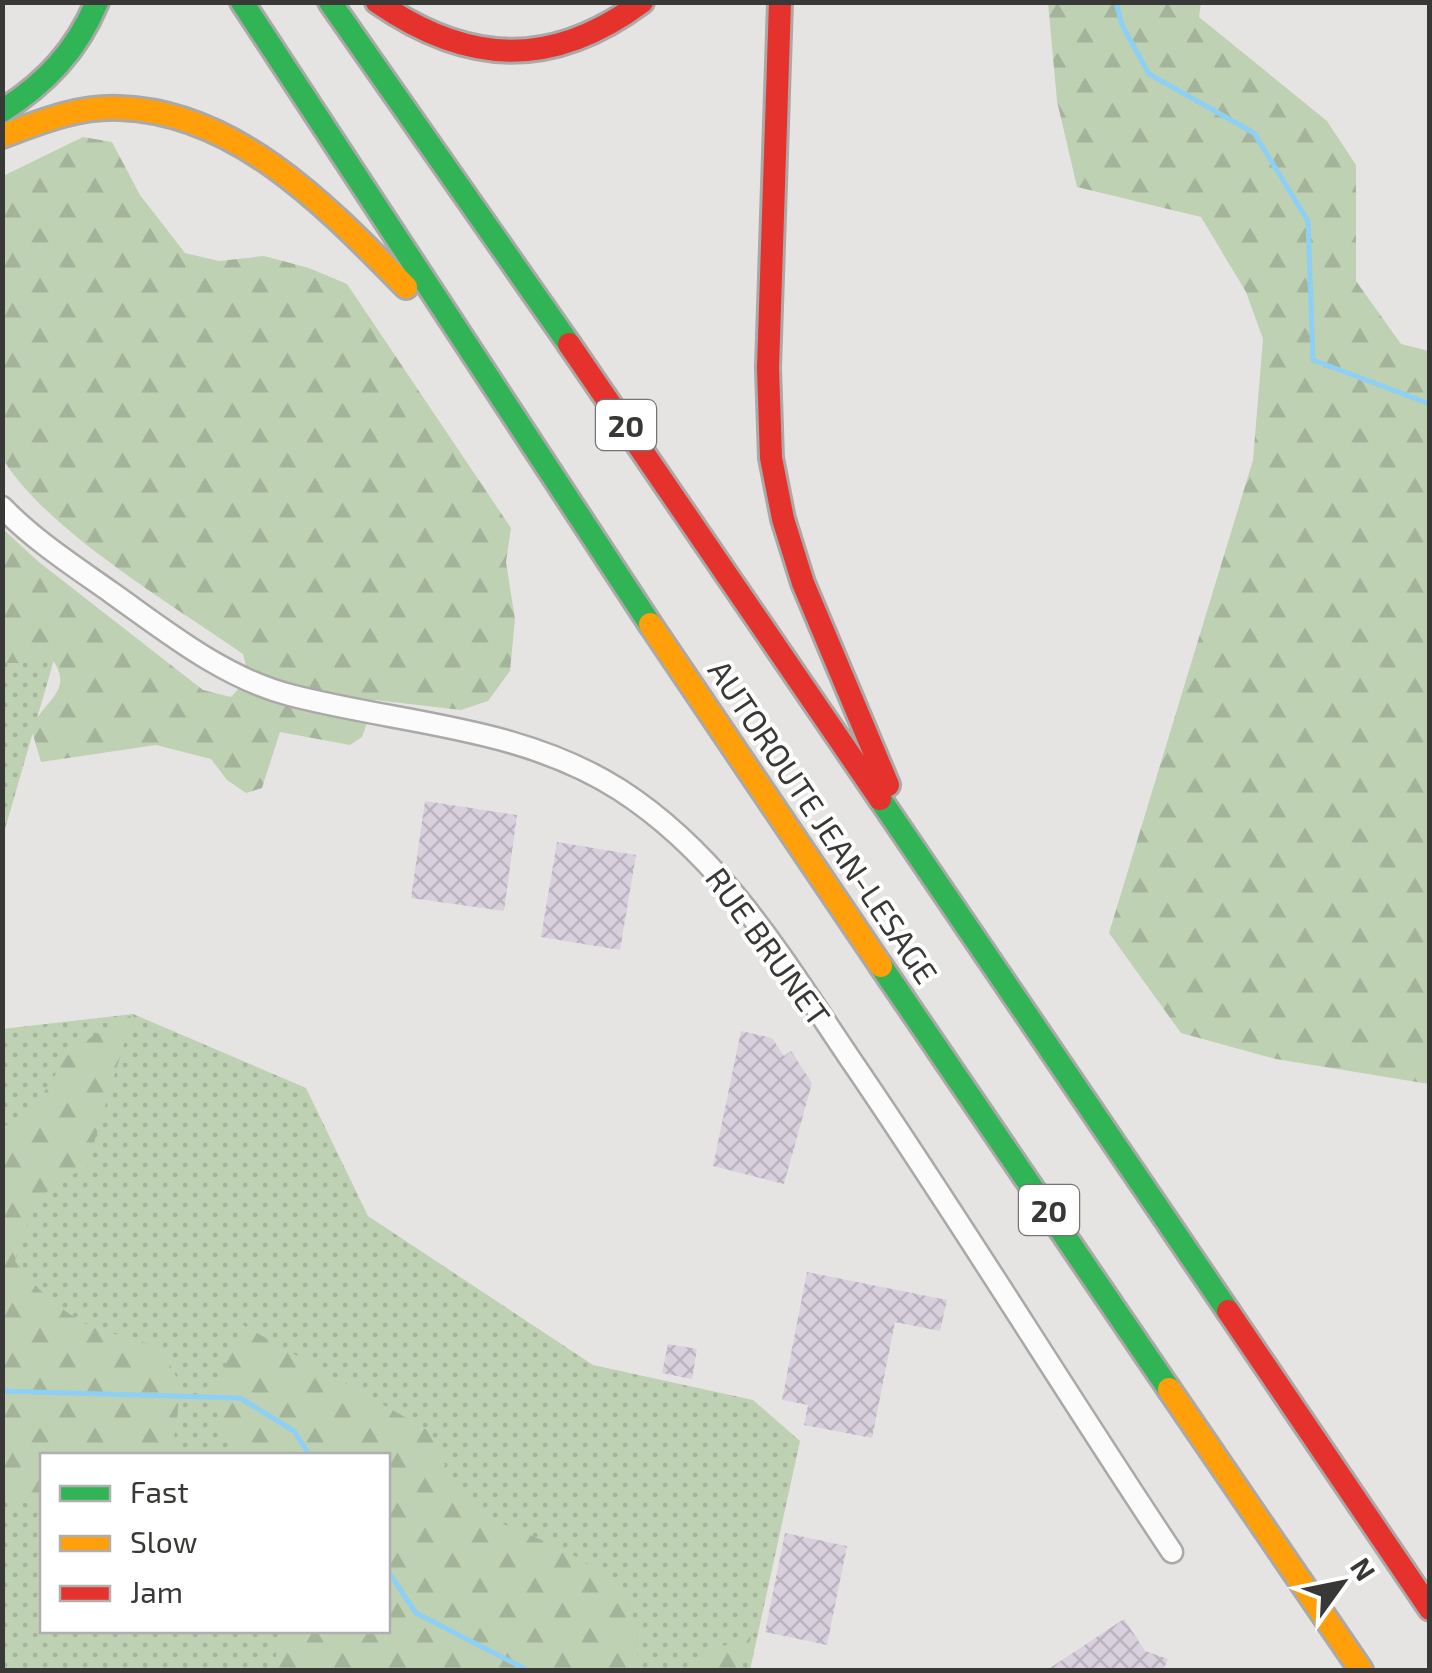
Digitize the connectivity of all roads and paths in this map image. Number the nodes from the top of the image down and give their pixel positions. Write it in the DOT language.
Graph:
graph roads {
  1 [pos="98,2"];
  2 [pos="242,2"];
  3 [pos="330,2"];
  4 [pos="377,2"];
  5 [pos="642,2"];
  6 [pos="780,2"];
  7 [pos="2,111"];
  8 [pos="2,136"];
  9 [pos="464,346"];
  10 [pos="2,507"];
  11 [pos="915,851"];
  12 [pos="1172,1552"];
  13 [pos="1430,1609"];
  14 [pos="1361,1670"];
  1 -- 7 [label="highway"];
  2 -- 9 [label="highway, AUTOROUTE JEAN-LESAGE / 20"];
  3 -- 11 [label="highway, AUTOROUTE JEAN-LESAGE / 20"];
  4 -- 5 [label="highway"];
  6 -- 11 [label="highway"];
  8 -- 9 [label="highway"];
  9 -- 14 [label="highway, AUTOROUTE JEAN-LESAGE / 20"];
  10 -- 12 [label="street, RUE BRUNET"];
  11 -- 13 [label="highway, AUTOROUTE JEAN-LESAGE / 20"];
}
